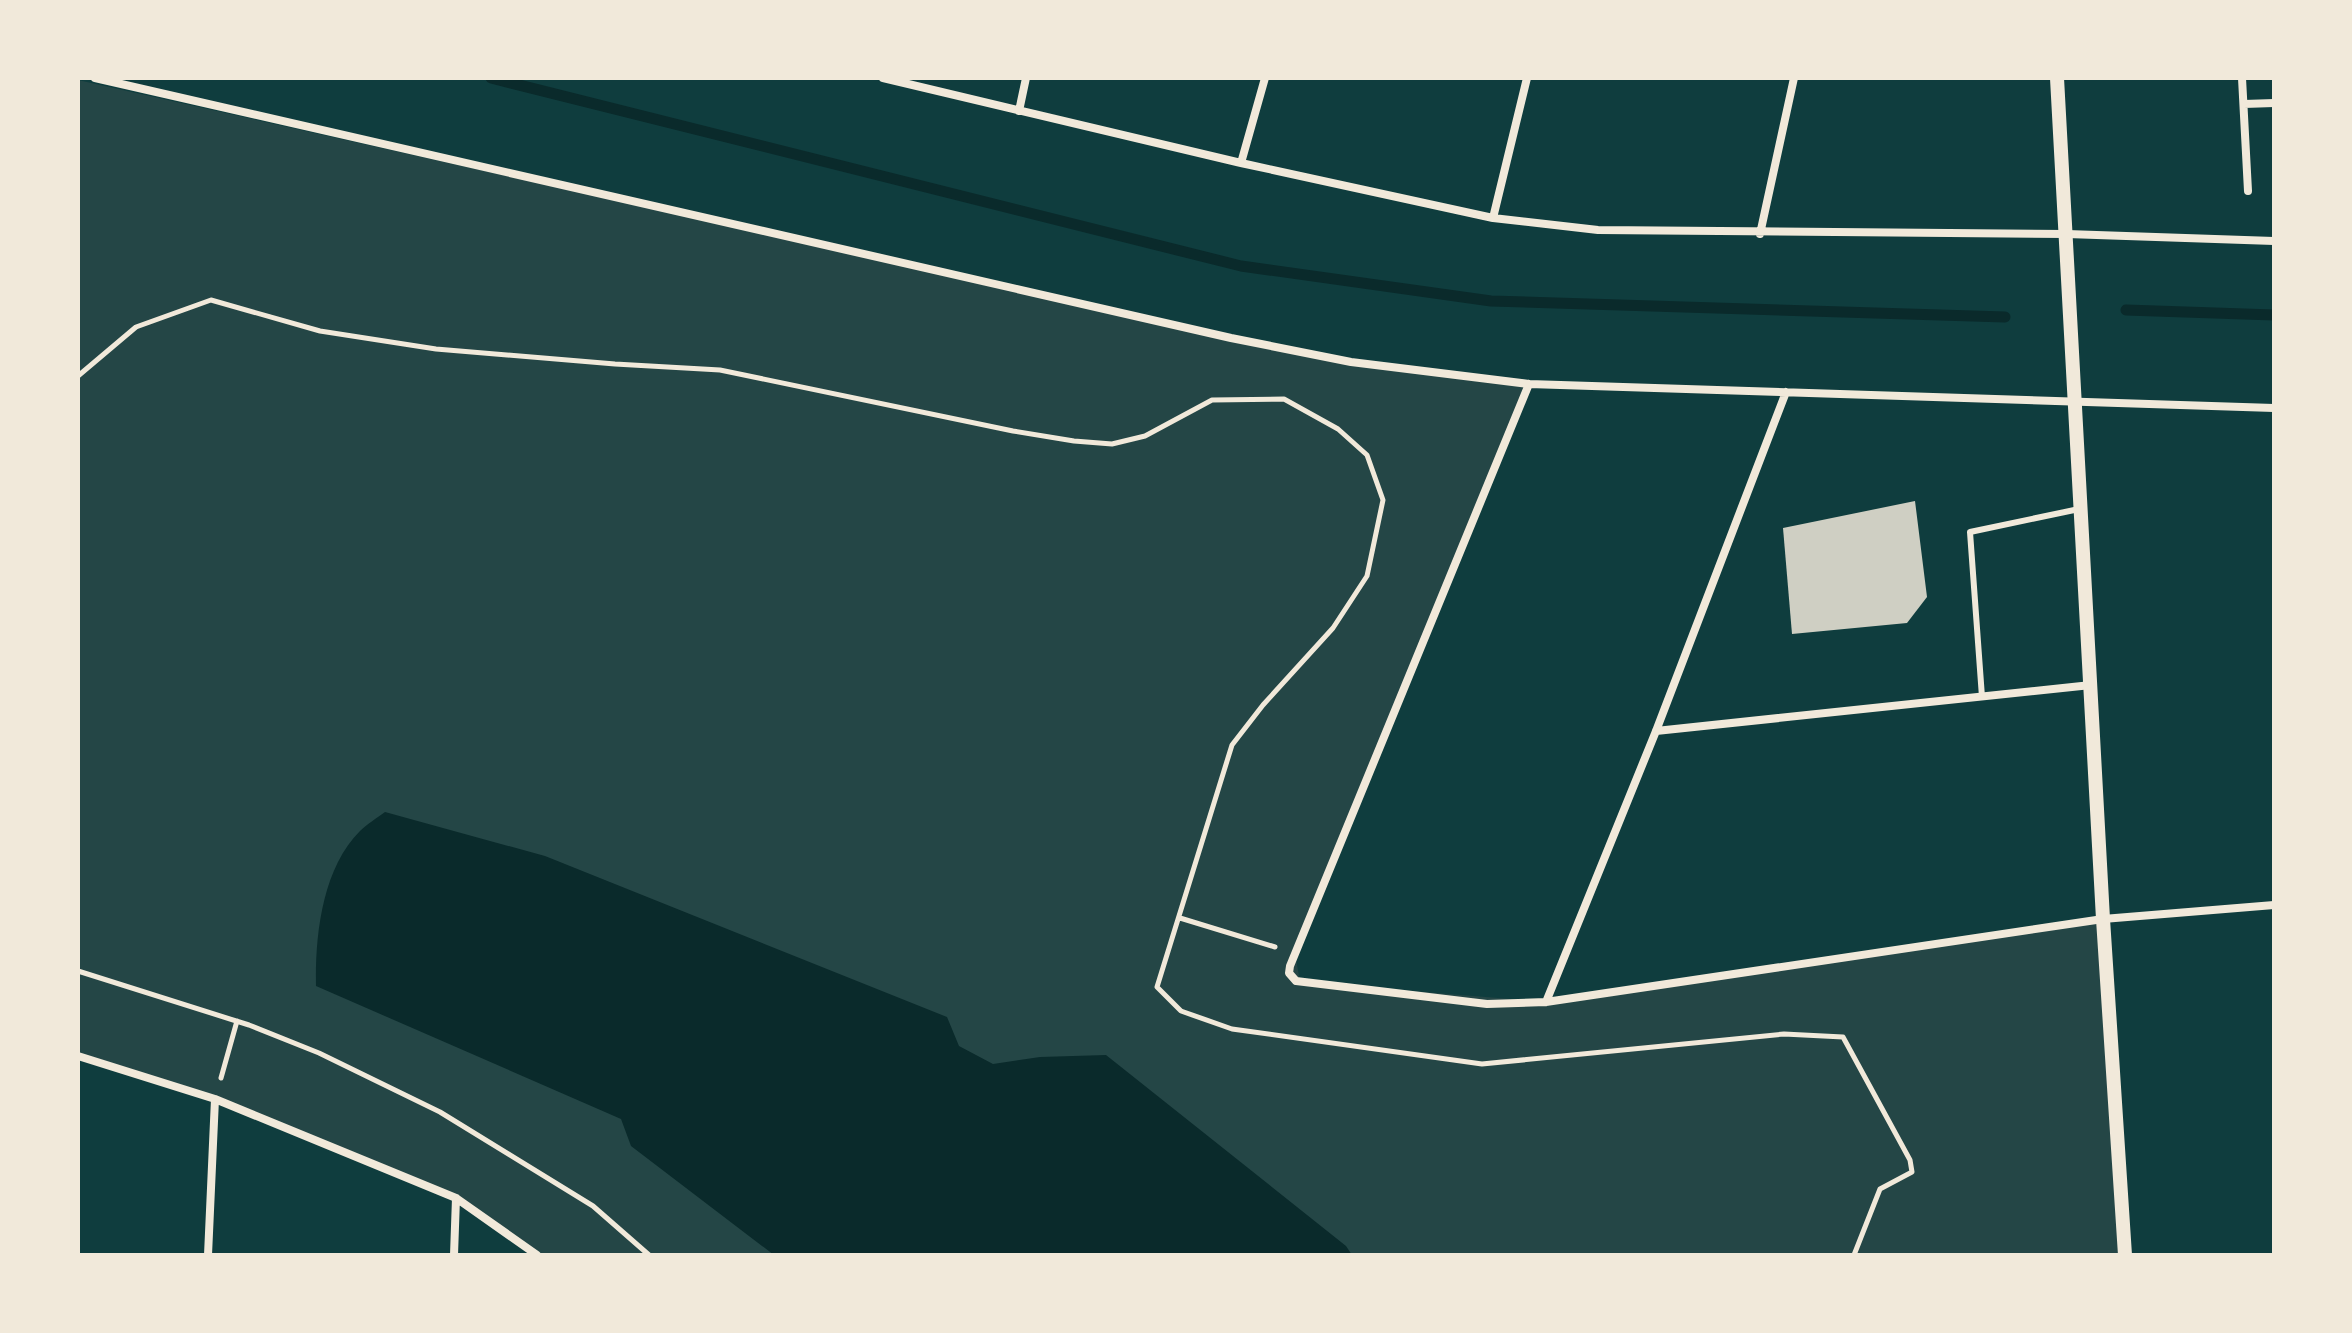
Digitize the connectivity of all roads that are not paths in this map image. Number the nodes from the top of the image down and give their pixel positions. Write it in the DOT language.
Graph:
graph roads {
  1 [pos="95,78"];
  2 [pos="883,78"];
  3 [pos="1026,78"];
  4 [pos="1265,78"];
  5 [pos="1527,78"];
  6 [pos="1794,78"];
  7 [pos="2057,78"];
  8 [pos="2242,78"];
  9 [pos="2274,103"];
  10 [pos="2244,104"];
  11 [pos="1019,111"];
  12 [pos="1241,163"];
  13 [pos="2248,191"];
  14 [pos="1493,218"];
  15 [pos="1760,234"];
  16 [pos="2067,234"];
  17 [pos="2274,241"];
  18 [pos="1529,384"];
  19 [pos="1786,392"];
  20 [pos="2074,403"];
  21 [pos="2274,408"];
  22 [pos="2081,509"];
  23 [pos="2091,685"];
  24 [pos="1982,697"];
  25 [pos="1656,731"];
  26 [pos="2274,905"];
  27 [pos="2103,919"];
  28 [pos="1546,1002"];
  29 [pos="78,1056"];
  30 [pos="215,1099"];
  31 [pos="456,1198"];
  32 [pos="208,1255"];
  33 [pos="454,1255"];
  34 [pos="537,1255"];
  35 [pos="2125,1255"];
  1 -- 18 [label="street"];
  2 -- 11 [label="street"];
  3 -- 11 [label="street"];
  4 -- 12 [label="street"];
  5 -- 14 [label="street"];
  6 -- 15 [label="street"];
  7 -- 16 [label="street"];
  8 -- 10 [label="street"];
  9 -- 10 [label="street"];
  10 -- 13 [label="street"];
  11 -- 12 [label="street"];
  12 -- 14 [label="street"];
  14 -- 15 [label="street"];
  15 -- 16 [label="street"];
  16 -- 17 [label="street"];
  16 -- 20 [label="street"];
  18 -- 19 [label="street"];
  18 -- 28 [label="street"];
  19 -- 20 [label="street"];
  19 -- 25 [label="street"];
  20 -- 21 [label="street"];
  20 -- 22 [label="street"];
  22 -- 23 [label="street"];
  22 -- 24 [label="lane"];
  23 -- 24 [label="street"];
  23 -- 27 [label="street"];
  24 -- 25 [label="street"];
  25 -- 28 [label="street"];
  26 -- 27 [label="street"];
  27 -- 28 [label="street"];
  27 -- 35 [label="street"];
  29 -- 30 [label="street"];
  30 -- 31 [label="street"];
  30 -- 32 [label="street"];
  31 -- 33 [label="street"];
  31 -- 34 [label="street"];
}
